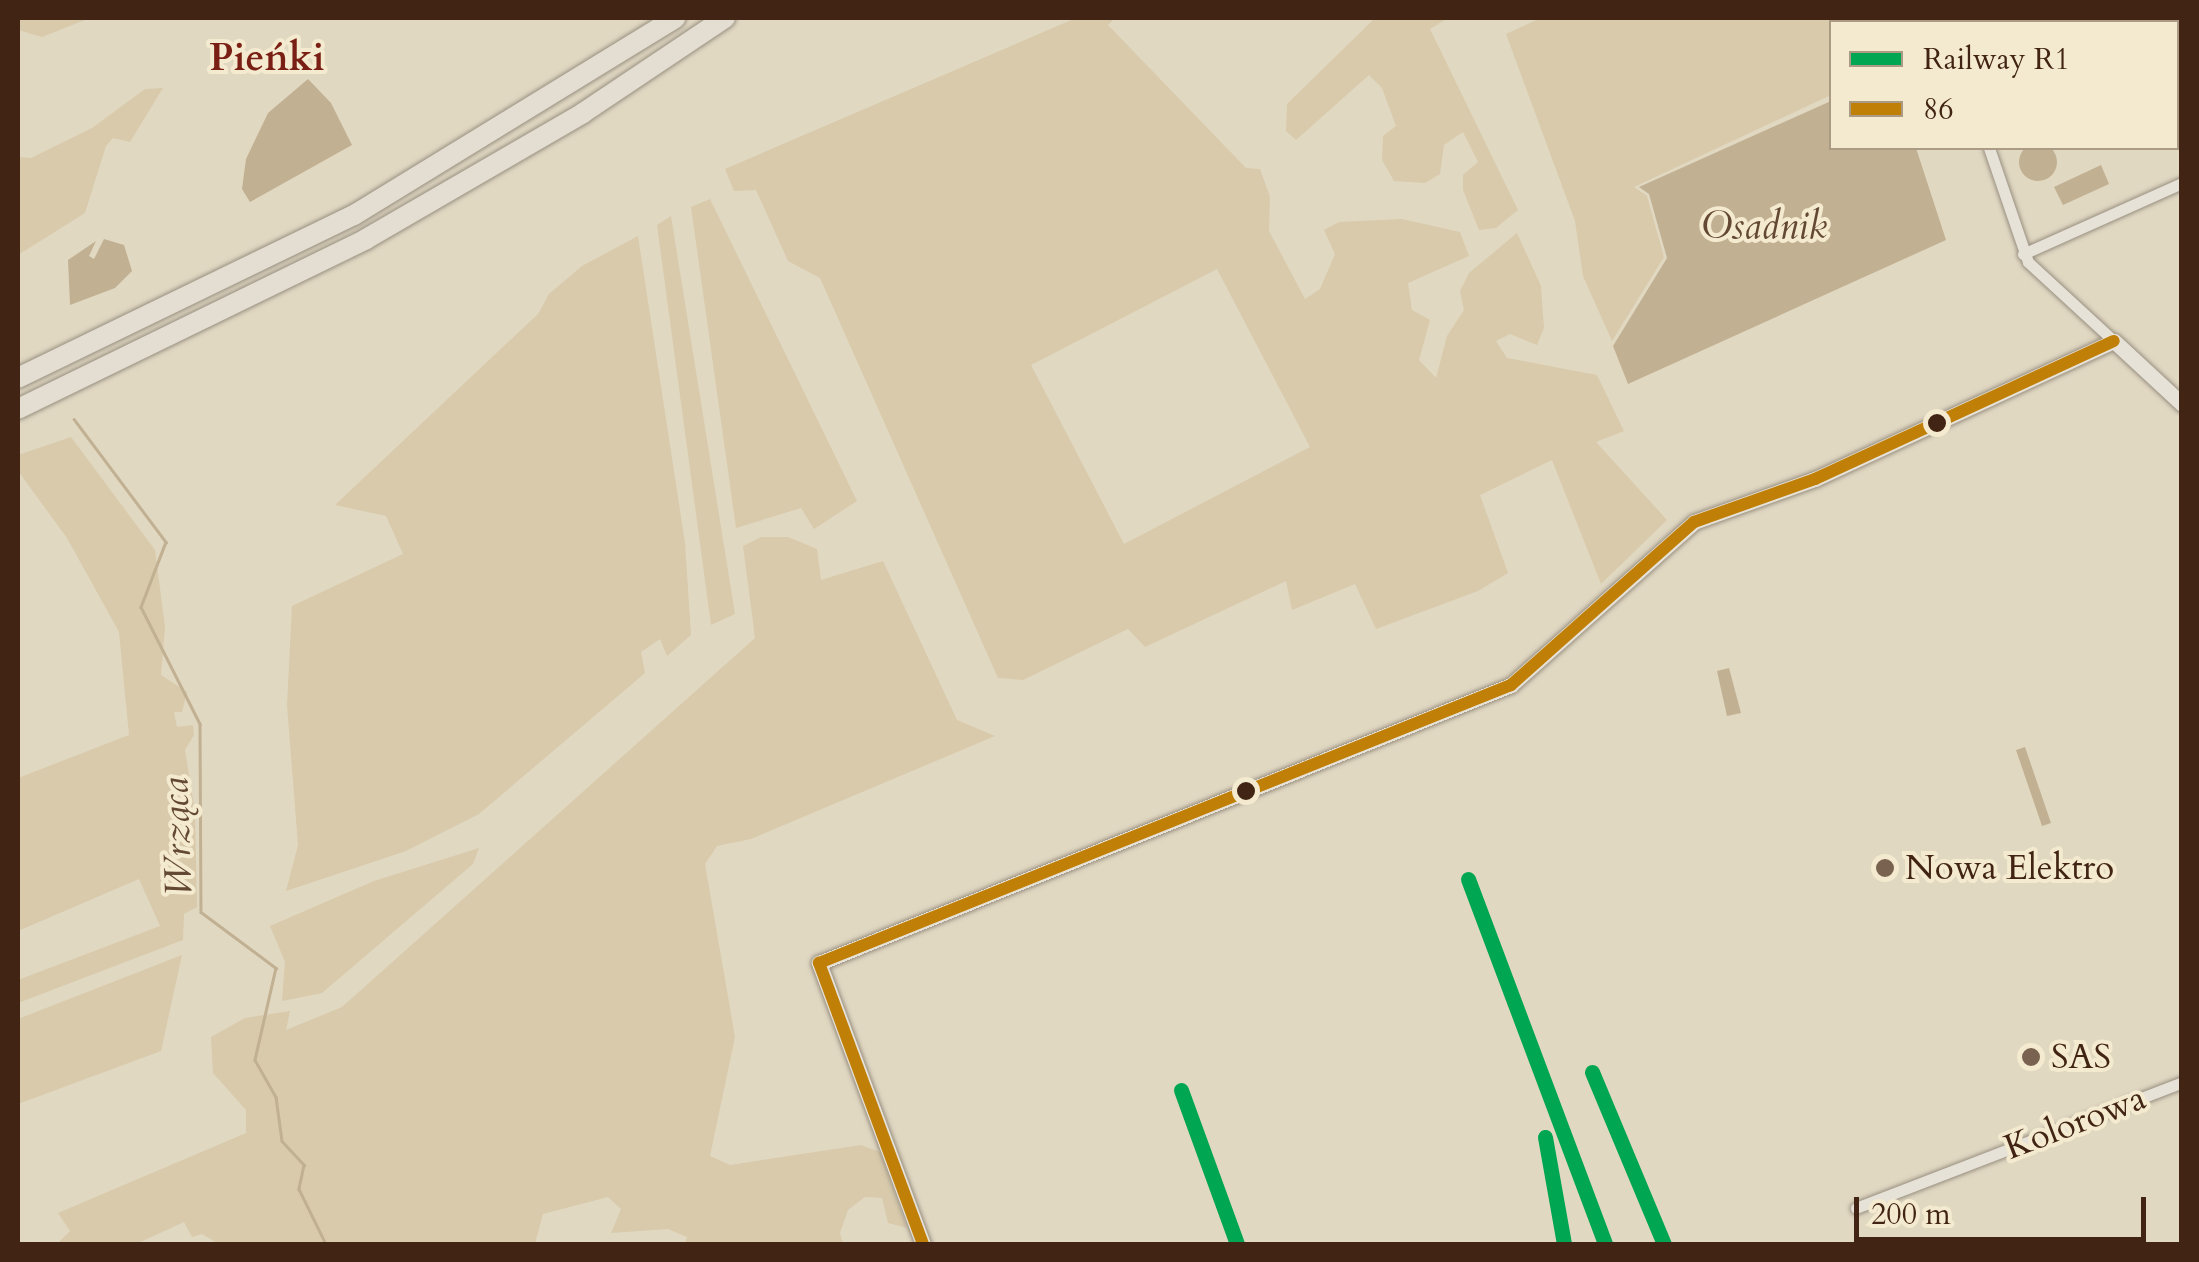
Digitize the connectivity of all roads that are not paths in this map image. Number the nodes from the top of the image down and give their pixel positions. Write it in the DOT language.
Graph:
graph roads {
  1 [pos="676,18"];
  2 [pos="726,18"];
  3 [pos="1989,150"];
  4 [pos="2182,183"];
  5 [pos="2023,254"];
  6 [pos="2114,341"];
  7 [pos="18,378"];
  8 [pos="2182,404"];
  9 [pos="18,409"];
  10 [pos="2182,1082"];
  11 [pos="1856,1208"];
  12 [pos="922,1244"];
  1 -- 7 [label="highway"];
  2 -- 9 [label="highway"];
  3 -- 5 [label="street"];
  4 -- 5 [label="street"];
  5 -- 6 [label="street"];
  6 -- 8 [label="street"];
  6 -- 12 [label="street"];
  10 -- 11 [label="street, Kolorowa"];
}
